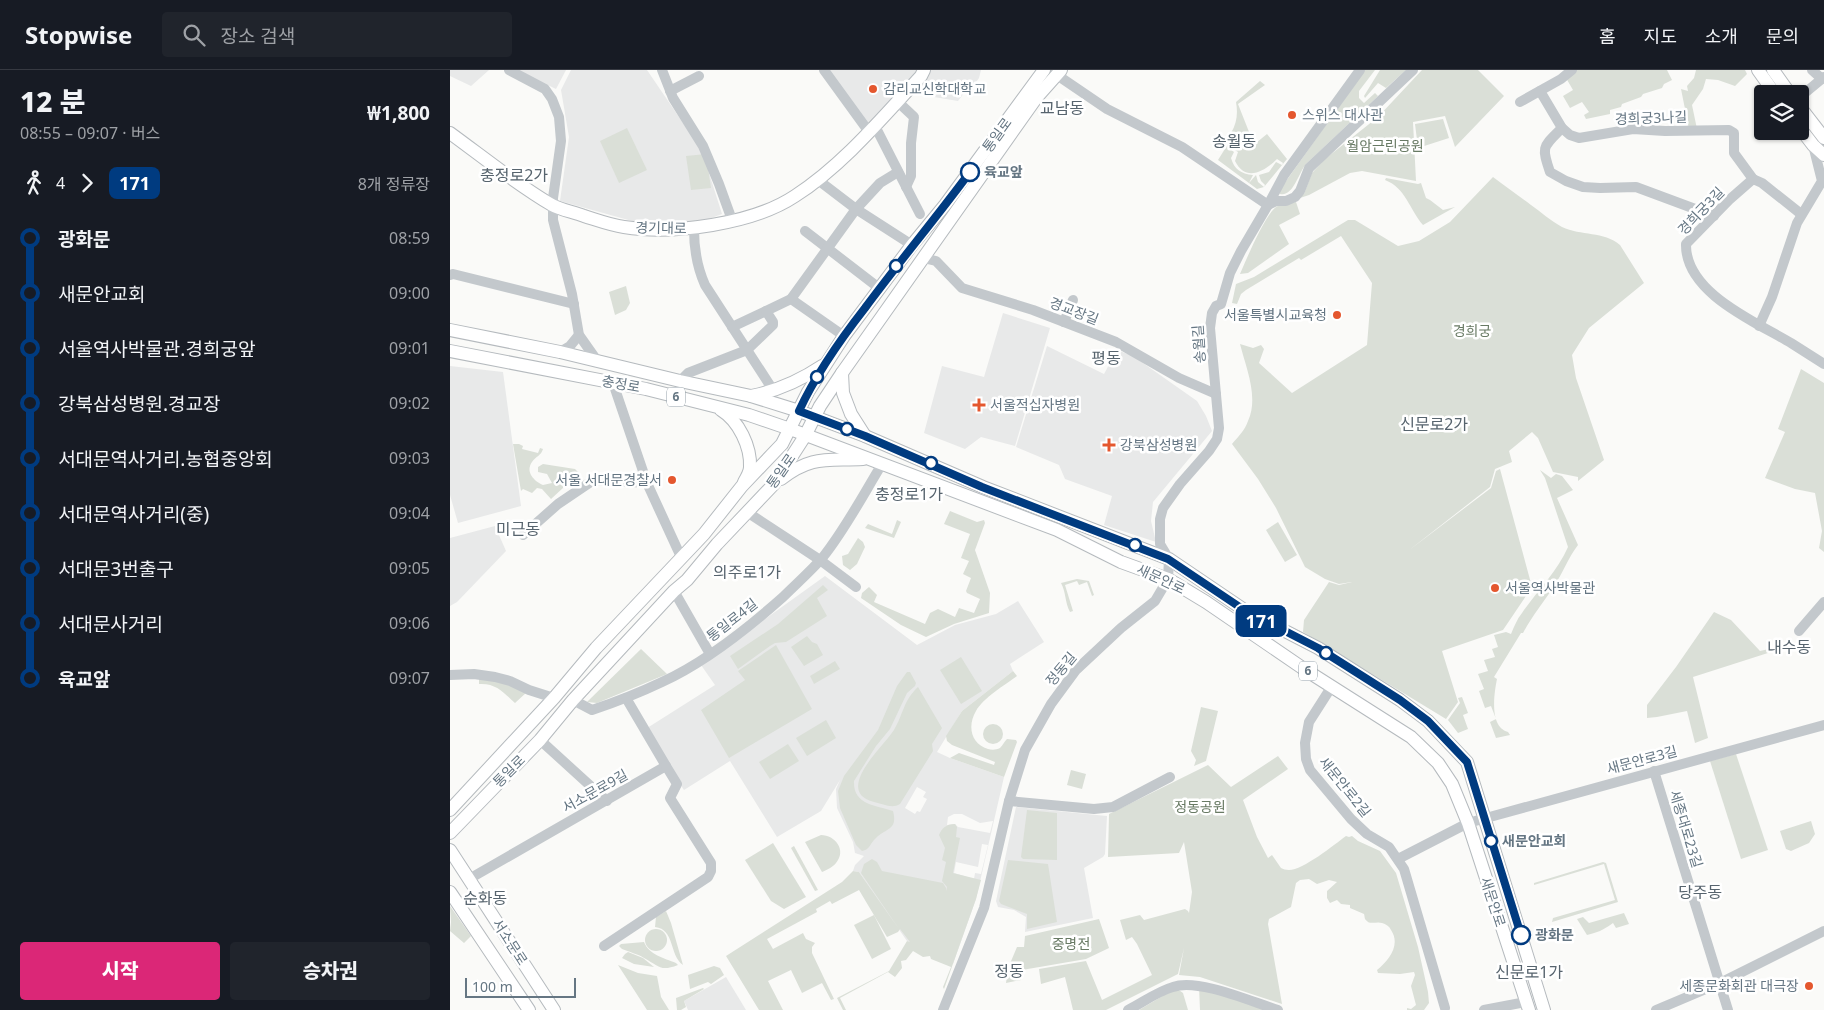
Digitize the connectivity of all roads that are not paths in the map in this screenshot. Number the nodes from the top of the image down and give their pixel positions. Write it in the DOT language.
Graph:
graph roads {
  1 [pos="509,70"];
  2 [pos="662,70"];
  3 [pos="824,70"];
  4 [pos="924,70"];
  5 [pos="1360,70"];
  6 [pos="1412,70"];
  7 [pos="1572,70"];
  8 [pos="1812,70"];
  9 [pos="1761,71"];
  10 [pos="1039,72"];
  11 [pos="1059,73"];
  12 [pos="699,76"];
  13 [pos="1823,78"];
  14 [pos="1770,85"];
  15 [pos="1779,85"];
  16 [pos="1809,90"];
  17 [pos="670,91"];
  18 [pos="1540,91"];
  19 [pos="897,101"];
  20 [pos="1520,102"];
  21 [pos="1809,119"];
  22 [pos="872,128"];
  23 [pos="1562,128"];
  24 [pos="450,133"];
  25 [pos="1824,138"];
  26 [pos="1809,140"];
  27 [pos="1813,145"];
  28 [pos="1824,155"];
  29 [pos="898,172"];
  30 [pos="1753,179"];
  31 [pos="818,180"];
  32 [pos="1823,181"];
  33 [pos="906,187"];
  34 [pos="1268,205"];
  35 [pos="553,206"];
  36 [pos="856,209"];
  37 [pos="920,214"];
  38 [pos="1801,214"];
  39 [pos="1714,216"];
  40 [pos="732,220"];
  41 [pos="694,229"];
  42 [pos="804,231"];
  43 [pos="912,245"];
  44 [pos="827,248"];
  45 [pos="923,258"];
  46 [pos="452,274"];
  47 [pos="879,288"];
  48 [pos="791,299"];
  49 [pos="1073,300"];
  50 [pos="574,304"];
  51 [pos="766,311"];
  52 [pos="1064,322"];
  53 [pos="1759,326"];
  54 [pos="732,327"];
  55 [pos="450,330"];
  56 [pos="579,335"];
  57 [pos="844,336"];
  58 [pos="450,350"];
  59 [pos="747,350"];
  60 [pos="560,352"];
  61 [pos="598,362"];
  62 [pos="1824,364"];
  63 [pos="825,365"];
  64 [pos="842,373"];
  65 [pos="680,381"];
  66 [pos="613,383"];
  67 [pos="773,390"];
  68 [pos="1216,394"];
  69 [pos="751,396"];
  70 [pos="715,406"];
  71 [pos="799,411"];
  72 [pos="814,417"];
  73 [pos="790,429"];
  74 [pos="806,436"];
  75 [pos="865,436"];
  76 [pos="868,458"];
  77 [pos="882,464"];
  78 [pos="647,483"];
  79 [pos="774,484"];
  80 [pos="742,486"];
  81 [pos="747,512"];
  82 [pos="523,535"];
  83 [pos="681,557"];
  84 [pos="1168,559"];
  85 [pos="820,560"];
  86 [pos="1168,579"];
  87 [pos="856,587"];
  88 [pos="674,591"];
  89 [pos="1824,602"];
  90 [pos="1799,630"];
  91 [pos="596,648"];
  92 [pos="710,654"];
  93 [pos="610,660"];
  94 [pos="450,675"];
  95 [pos="1332,686"];
  96 [pos="554,698"];
  97 [pos="626,698"];
  98 [pos="573,700"];
  99 [pos="1824,724"];
  100 [pos="540,740"];
  101 [pos="666,766"];
  102 [pos="1654,771"];
  103 [pos="1170,777"];
  104 [pos="1008,800"];
  105 [pos="607,801"];
  106 [pos="450,810"];
  107 [pos="1484,818"];
  108 [pos="460,823"];
  109 [pos="1468,823"];
  110 [pos="450,833"];
  111 [pos="450,850"];
  112 [pos="1398,859"];
  113 [pos="460,864"];
  114 [pos="469,880"];
  115 [pos="450,892"];
  116 [pos="1824,931"];
  117 [pos="604,946"];
  118 [pos="1720,983"];
  119 [pos="1527,1006"];
  120 [pos="527,1009"];
  121 [pos="1446,1009"];
  122 [pos="554,1010"];
  123 [pos="943,1010"];
  124 [pos="1128,1010"];
  125 [pos="1278,1010"];
  126 [pos="1484,1010"];
  127 [pos="1544,1010"];
  128 [pos="1656,1010"];
  129 [pos="1728,1010"];
  1 -- 35 [label="street"];
  2 -- 17 [label="street"];
  3 -- 22 [label="street"];
  4 -- 19 [label="main road, 경기대로"];
  5 -- 34 [label="street, 송월길"];
  6 -- 34 [label="street"];
  7 -- 18 [label="street"];
  8 -- 13 [label="street"];
  9 -- 14 [label="main road"];
  9 -- 15 [label="main road"];
  10 -- 43 [label="main road, 통일로"];
  11 -- 34 [label="street"];
  11 -- 45 [label="main road, 통일로"];
  12 -- 17 [label="street"];
  13 -- 16 [label="street"];
  17 -- 40 [label="street"];
  18 -- 20 [label="street"];
  18 -- 23 [label="street"];
  19 -- 22 [label="main road, 경기대로"];
  19 -- 33 [label="street"];
  21 -- 25 [label="main road"];
  22 -- 29 [label="street"];
  22 -- 31 [label="main road, 경기대로"];
  23 -- 30 [label="street, 경희궁3나길"];
  23 -- 39 [label="street"];
  24 -- 35 [label="main road, 경기대로"];
  26 -- 27 [label="main road"];
  27 -- 28 [label="main road"];
  27 -- 32 [label="street"];
  29 -- 33 [label="street"];
  29 -- 36 [label="street"];
  30 -- 38 [label="street"];
  30 -- 39 [label="street, 경희궁3길"];
  31 -- 36 [label="street"];
  31 -- 40 [label="main road, 경기대로"];
  32 -- 38 [label="street"];
  33 -- 37 [label="street"];
  34 -- 68 [label="street, 송월길"];
  35 -- 41 [label="main road, 경기대로"];
  35 -- 50 [label="street"];
  36 -- 43 [label="street"];
  36 -- 44 [label="street"];
  38 -- 53 [label="street"];
  39 -- 53 [label="street, 경희궁3길"];
  40 -- 41 [label="main road, 경기대로"];
  41 -- 54 [label="street"];
  42 -- 44 [label="street"];
  43 -- 47 [label="main road, 통일로"];
  44 -- 47 [label="street"];
  44 -- 48 [label="street"];
  45 -- 52 [label="street, 경교장길"];
  45 -- 64 [label="main road, 통일로"];
  46 -- 50 [label="street"];
  47 -- 57 [label="main road, 통일로"];
  48 -- 51 [label="street"];
  48 -- 57 [label="street"];
  49 -- 52 [label="street"];
  50 -- 56 [label="street"];
  51 -- 54 [label="street"];
  51 -- 59 [label="street"];
  52 -- 68 [label="street, 경교장길"];
  53 -- 62 [label="street, 경희궁3길"];
  54 -- 59 [label="street"];
  55 -- 60 [label="main road, 충정로 / 6"];
  56 -- 60 [label="street"];
  56 -- 61 [label="street"];
  57 -- 63 [label="main road, 통일로"];
  58 -- 66 [label="main road, 충정로 / 6"];
  59 -- 65 [label="street"];
  59 -- 67 [label="street"];
  60 -- 61 [label="main road, 충정로 / 6"];
  61 -- 65 [label="main road, 충정로 / 6"];
  63 -- 67 [label="main road"];
  63 -- 71 [label="main road, 통일로"];
  64 -- 72 [label="main road, 통일로"];
  64 -- 75 [label="main road"];
  65 -- 69 [label="main road, 충정로 / 6"];
  66 -- 70 [label="main road, 충정로 / 6"];
  66 -- 78 [label="street"];
  67 -- 69 [label="main road"];
  68 -- 84 [label="street, 송월길"];
  69 -- 71 [label="main road, 충정로 / 6"];
  70 -- 73 [label="main road, 충정로 / 6"];
  70 -- 80 [label="main road"];
  71 -- 72 [label="main road, 새문안로 / 6"];
  71 -- 73 [label="main road, 통일로"];
  72 -- 74 [label="main road, 통일로"];
  72 -- 75 [label="main road, 새문안로 / 6"];
  73 -- 74 [label="main road, 새문안로 / 6"];
  73 -- 80 [label="main road, 통일로"];
  74 -- 76 [label="main road, 새문안로 / 6"];
  74 -- 79 [label="main road, 통일로"];
  75 -- 84 [label="main road, 새문안로 / 6"];
  76 -- 77 [label="main road, 새문안로 / 6"];
  76 -- 79 [label="main road"];
  77 -- 85 [label="street, 통일로4길"];
  77 -- 86 [label="main road, 새문안로 / 6"];
  78 -- 82 [label="street"];
  78 -- 83 [label="street"];
  79 -- 81 [label="main road, 통일로"];
  80 -- 83 [label="main road, 통일로"];
  81 -- 85 [label="street"];
  81 -- 88 [label="main road, 통일로"];
  83 -- 91 [label="main road, 통일로"];
  84 -- 86 [label="street, 송월길"];
  84 -- 107 [label="main road, 새문안로 / 6"];
  85 -- 87 [label="street"];
  85 -- 92 [label="street, 통일로4길"];
  86 -- 95 [label="main road, 새문안로 / 6"];
  86 -- 104 [label="street, 정동길"];
  88 -- 92 [label="street"];
  88 -- 93 [label="main road, 통일로"];
  89 -- 90 [label="street"];
  91 -- 93 [label="main road"];
  91 -- 96 [label="main road, 통일로"];
  92 -- 97 [label="street, 통일로4길"];
  93 -- 98 [label="main road, 통일로"];
  94 -- 96 [label="street"];
  95 -- 109 [label="main road, 새문안로 / 6"];
  95 -- 112 [label="street, 새문안로2길"];
  96 -- 106 [label="main road, 통일로"];
  97 -- 98 [label="street, 통일로4길"];
  97 -- 101 [label="street"];
  98 -- 100 [label="main road, 통일로"];
  99 -- 102 [label="street, 새문안로3길"];
  100 -- 105 [label="street"];
  100 -- 108 [label="main road, 통일로"];
  101 -- 105 [label="street, 서소문로9길"];
  101 -- 117 [label="street"];
  102 -- 107 [label="street, 새문안로3길"];
  102 -- 118 [label="street, 세종대로23길"];
  103 -- 104 [label="street"];
  104 -- 123 [label="street, 정동길"];
  105 -- 114 [label="street, 서소문로9길"];
  107 -- 109 [label="street, 새문안로3길"];
  107 -- 127 [label="main road, 새문안로 / 6"];
  108 -- 110 [label="main road, 통일로"];
  108 -- 113 [label="main road"];
  109 -- 112 [label="street"];
  109 -- 119 [label="main road, 새문안로 / 6"];
  111 -- 113 [label="main road, 서소문로"];
  112 -- 121 [label="street, 새문안로2길"];
  113 -- 114 [label="main road, 서소문로"];
  114 -- 122 [label="main road, 서소문로"];
  115 -- 120 [label="main road, 서소문로"];
  116 -- 118 [label="street"];
  118 -- 128 [label="street"];
  118 -- 129 [label="street, 세종대로23길"];
  119 -- 126 [label="street"];
  124 -- 125 [label="street"];
}
